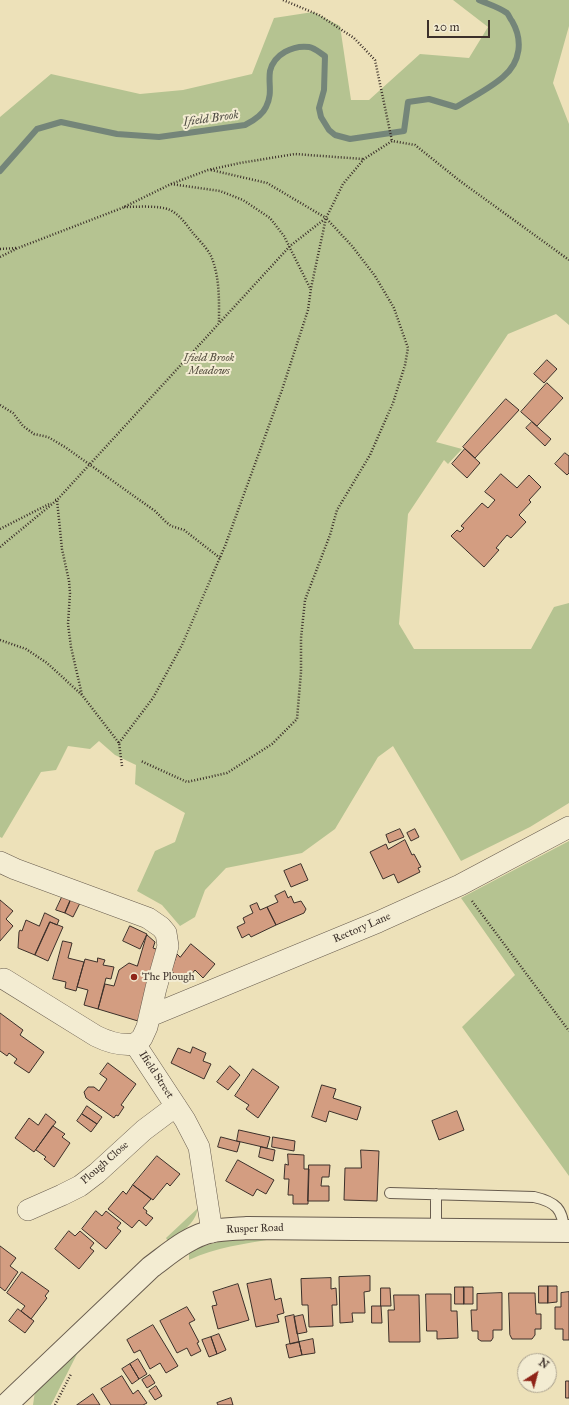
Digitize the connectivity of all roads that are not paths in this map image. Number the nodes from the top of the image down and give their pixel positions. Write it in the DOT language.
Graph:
graph roads {
  1 [pos="569,827"];
  2 [pos="0,862"];
  3 [pos="4,979"];
  4 [pos="150,1016"];
  5 [pos="135,1044"];
  6 [pos="176,1106"];
  7 [pos="390,1193"];
  8 [pos="436,1194"];
  9 [pos="28,1210"];
  10 [pos="436,1230"];
  11 [pos="566,1231"];
  12 [pos="212,1232"];
  13 [pos="9,1404"];
  1 -- 4 [label="street, Rectory Lane"];
  2 -- 4 [label="street, Ifield Street"];
  3 -- 5 [label="street"];
  4 -- 5 [label="street, Ifield Street"];
  5 -- 6 [label="street, Ifield Street"];
  6 -- 9 [label="street, Plough Close"];
  6 -- 12 [label="street, Ifield Street"];
  7 -- 8 [label="lane"];
  8 -- 10 [label="lane"];
  8 -- 11 [label="lane"];
  10 -- 11 [label="street, Rusper Road"];
  10 -- 12 [label="street, Rusper Road"];
  12 -- 13 [label="street, Rusper Road"];
}
